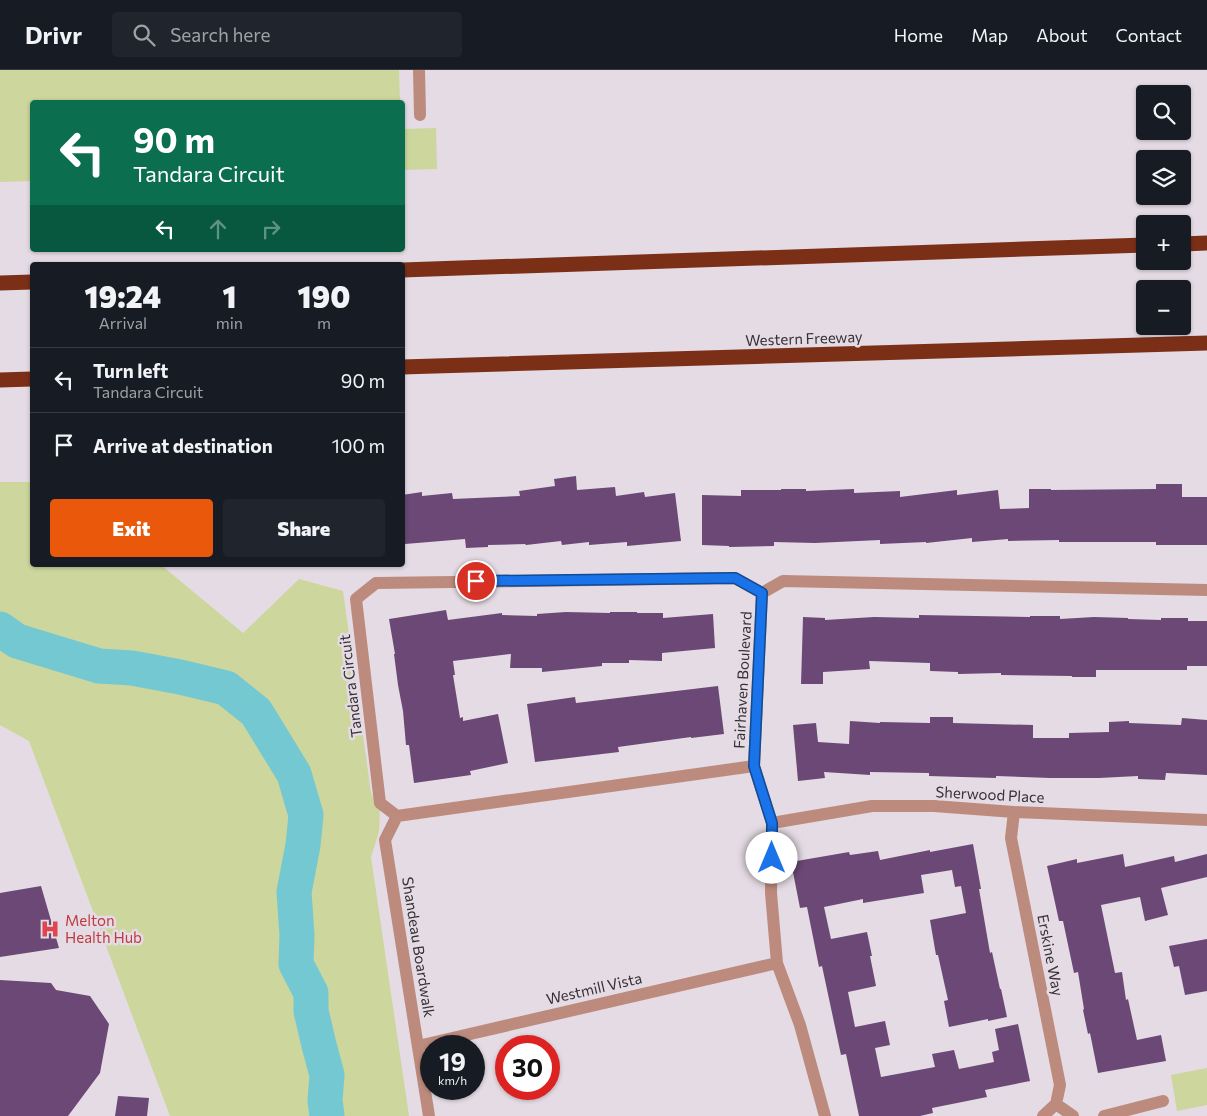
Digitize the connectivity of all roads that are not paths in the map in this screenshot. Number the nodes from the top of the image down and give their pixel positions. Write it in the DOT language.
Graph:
graph roads {
  1 [pos="419,70"];
  2 [pos="420,114"];
  3 [pos="1207,243"];
  4 [pos="1191,244"];
  5 [pos="1136,246"];
  6 [pos="405,270"];
  7 [pos="30,282"];
  8 [pos="0,283"];
  9 [pos="1207,343"];
  10 [pos="405,367"];
  11 [pos="30,379"];
  12 [pos="0,380"];
  13 [pos="1207,590"];
  14 [pos="762,593"];
  15 [pos="754,766"];
  16 [pos="1014,812"];
  17 [pos="397,816"];
  18 [pos="1207,820"];
  19 [pos="772,823"];
  20 [pos="777,963"];
  21 [pos="418,1046"];
  22 [pos="1163,1101"];
  23 [pos="1056,1104"];
  24 [pos="429,1116"];
  25 [pos="825,1116"];
  26 [pos="1043,1116"];
  27 [pos="1073,1116"];
  28 [pos="1104,1116"];
  1 -- 2 [label="street"];
  3 -- 4 [label="highway"];
  5 -- 6 [label="highway"];
  7 -- 8 [label="highway"];
  9 -- 10 [label="highway, Western Freeway"];
  11 -- 12 [label="highway"];
  13 -- 14 [label="street, Fairhaven Boulevard"];
  14 -- 15 [label="street, Fairhaven Boulevard"];
  14 -- 17 [label="street, Tandara Circuit"];
  15 -- 17 [label="street"];
  15 -- 19 [label="street, Fairhaven Boulevard"];
  16 -- 18 [label="street, Sherwood Place"];
  16 -- 19 [label="street, Sherwood Place"];
  16 -- 23 [label="street, Erskine Way"];
  17 -- 21 [label="street, Shandeau Boardwalk"];
  19 -- 20 [label="street, Fairhaven Boulevard"];
  20 -- 21 [label="street, Westmill Vista"];
  20 -- 25 [label="street, Fairhaven Boulevard"];
  21 -- 24 [label="street, Shandeau Boardwalk"];
  22 -- 28 [label="street"];
  23 -- 26 [label="street"];
  23 -- 27 [label="street"];
}
